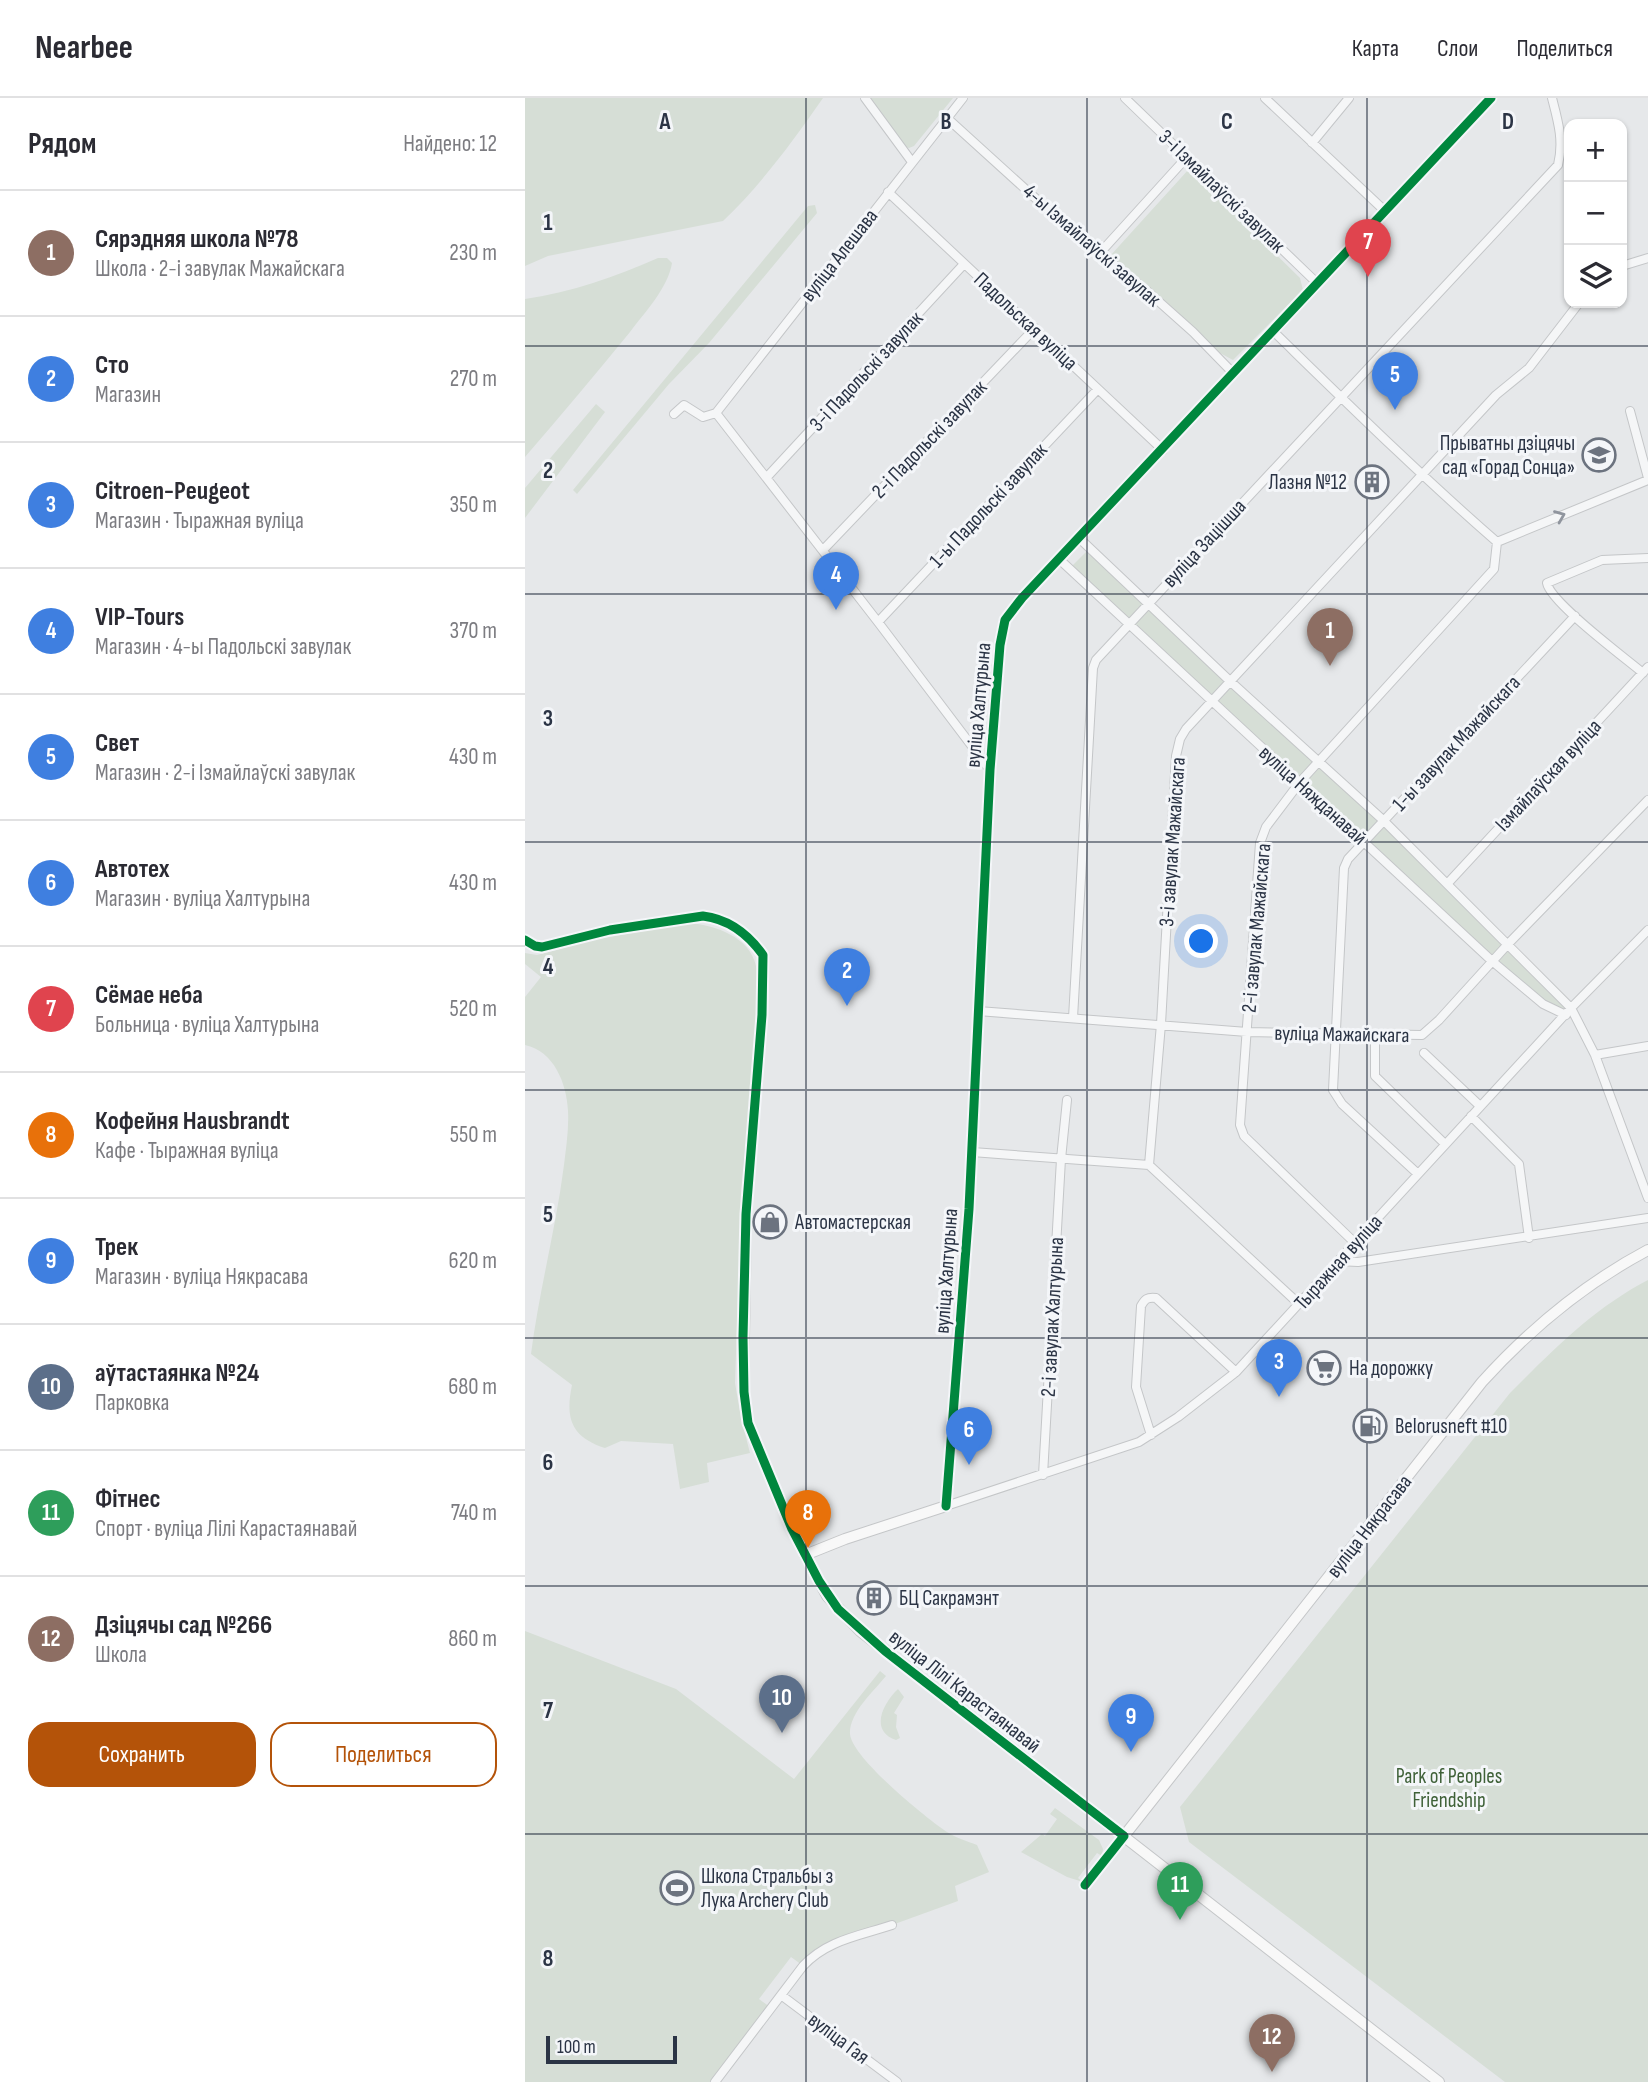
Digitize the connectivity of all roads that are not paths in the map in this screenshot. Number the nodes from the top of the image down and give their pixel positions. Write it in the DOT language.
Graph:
graph roads {
  1 [pos="865,98"];
  2 [pos="963,98"];
  3 [pos="1125,98"];
  4 [pos="1265,98"];
  5 [pos="1349,98"];
  6 [pos="1491,98"];
  7 [pos="1552,98"];
  8 [pos="947,118"];
  9 [pos="1313,143"];
  10 [pos="1187,157"];
  11 [pos="912,162"];
  12 [pos="888,192"];
  13 [pos="1386,212"];
  14 [pos="1099,254"];
  15 [pos="1648,258"];
  16 [pos="964,264"];
  17 [pos="1627,264"];
  18 [pos="1318,284"];
  19 [pos="1575,308"];
  20 [pos="1035,328"];
  21 [pos="1274,331"];
  22 [pos="1234,374"];
  23 [pos="1098,388"];
  24 [pos="1343,397"];
  25 [pos="1630,411"];
  26 [pos="716,413"];
  27 [pos="674,414"];
  28 [pos="1163,450"];
  29 [pos="1422,476"];
  30 [pos="767,477"];
  31 [pos="1648,479"];
  32 [pos="1079,538"];
  33 [pos="1497,542"];
  34 [pos="823,550"];
  35 [pos="1648,558"];
  36 [pos="1059,559"];
  37 [pos="1147,603"];
  38 [pos="1575,616"];
  39 [pos="878,622"];
  40 [pos="1129,624"];
  41 [pos="1645,670"];
  42 [pos="1231,682"];
  43 [pos="1211,702"];
  44 [pos="1319,760"];
  45 [pos="990,771"];
  46 [pos="1300,782"];
  47 [pos="1648,800"];
  48 [pos="1383,820"];
  49 [pos="1365,841"];
  50 [pos="1448,883"];
  51 [pos="1648,929"];
  52 [pos="525,940"];
  53 [pos="1508,944"];
  54 [pos="1492,961"];
  55 [pos="978,1011"];
  56 [pos="1568,1011"];
  57 [pos="1073,1018"];
  58 [pos="1161,1024"];
  59 [pos="1247,1032"];
  60 [pos="1335,1032"];
  61 [pos="1375,1034"];
  62 [pos="1648,1046"];
  63 [pos="1424,1053"];
  64 [pos="1595,1055"];
  65 [pos="1067,1100"];
  66 [pos="1480,1106"];
  67 [pos="1471,1116"];
  68 [pos="1445,1144"];
  69 [pos="972,1152"];
  70 [pos="1061,1159"];
  71 [pos="1149,1165"];
  72 [pos="1418,1174"];
  73 [pos="1648,1198"];
  74 [pos="1648,1218"];
  75 [pos="1529,1238"];
  76 [pos="1354,1242"];
  77 [pos="1648,1250"];
  78 [pos="1338,1261"];
  79 [pos="1299,1304"];
  80 [pos="1236,1372"];
  81 [pos="1151,1435"];
  82 [pos="1042,1475"];
  83 [pos="946,1506"];
  84 [pos="805,1555"];
  85 [pos="1124,1836"];
  86 [pos="1086,1885"];
  87 [pos="892,1926"];
  88 [pos="781,1994"];
  89 [pos="715,2082"];
  90 [pos="897,2082"];
  91 [pos="1439,2082"];
  1 -- 11 [label="street"];
  2 -- 8 [label="street, вуліца Алешава"];
  3 -- 10 [label="street, 3-і Ізмайлаўскі завулак"];
  4 -- 9 [label="street"];
  5 -- 9 [label="street"];
  6 -- 13 [label="street, вуліца Халтурына"];
  7 -- 24 [label="street, вуліца Зацішша"];
  8 -- 11 [label="street, вуліца Алешава"];
  8 -- 14 [label="street, 4-ы Ізмайлаўскі завулак"];
  9 -- 13 [label="street"];
  10 -- 14 [label="street"];
  10 -- 18 [label="street, 3-і Ізмайлаўскі завулак"];
  11 -- 12 [label="street, вуліца Алешава"];
  12 -- 16 [label="street, Падольская вуліца"];
  12 -- 26 [label="street, вуліца Алешава"];
  13 -- 18 [label="street, вуліца Халтурына"];
  14 -- 22 [label="street, 4-ы Ізмайлаўскі завулак"];
  15 -- 17 [label="street"];
  16 -- 20 [label="street, Падольская вуліца"];
  16 -- 30 [label="street, 3-і Падольскі завулак"];
  18 -- 21 [label="street, вуліца Халтурына"];
  19 -- 29 [label="street, 3-і завулак Мажайскага"];
  20 -- 23 [label="street, Падольская вуліца"];
  20 -- 34 [label="street, 2-і Падольскі завулак"];
  21 -- 22 [label="street, вуліца Халтурына"];
  21 -- 24 [label="street"];
  22 -- 28 [label="street, вуліца Халтурына"];
  23 -- 28 [label="street, Падольская вуліца"];
  23 -- 39 [label="street, 1-ы Падольскі завулак"];
  24 -- 29 [label="street"];
  24 -- 37 [label="street, вуліца Зацішша"];
  25 -- 31 [label="street"];
  26 -- 27 [label="street"];
  26 -- 30 [label="street"];
  28 -- 32 [label="street, вуліца Халтурына"];
  29 -- 33 [label="street"];
  29 -- 42 [label="street, 3-і завулак Мажайскага"];
  30 -- 34 [label="street"];
  33 -- 31 [label="street, one-way"];
  32 -- 36 [label="street, вуліца Халтурына"];
  32 -- 37 [label="street, вуліца Няжданавай"];
  33 -- 44 [label="street, 2-і завулак Мажайскага"];
  34 -- 39 [label="street"];
  35 -- 38 [label="street"];
  36 -- 40 [label="street, вуліца Няжданавай"];
  36 -- 45 [label="street, вуліца Халтурына"];
  37 -- 40 [label="street, вуліца Зацішша"];
  37 -- 42 [label="street, вуліца Няжданавай"];
  38 -- 41 [label="street"];
  38 -- 48 [label="street, 1-ы завулак Мажайскага"];
  39 -- 45 [label="street"];
  40 -- 43 [label="street, вуліца Няжданавай"];
  40 -- 57 [label="street, вуліца Зацішша"];
  41 -- 50 [label="street, Ізмайлаўская вуліца"];
  42 -- 43 [label="street, 3-і завулак Мажайскага"];
  42 -- 44 [label="street, вуліца Няжданавай"];
  43 -- 46 [label="street, вуліца Няжданавай"];
  43 -- 58 [label="street, 3-і завулак Мажайскага"];
  44 -- 46 [label="street, 2-і завулак Мажайскага"];
  44 -- 48 [label="street, вуліца Няжданавай"];
  45 -- 55 [label="street, вуліца Халтурына"];
  46 -- 49 [label="street, вуліца Няжданавай"];
  46 -- 59 [label="street, 2-і завулак Мажайскага"];
  47 -- 53 [label="street, вуліца Мажайскага"];
  48 -- 49 [label="street, 1-ы завулак Мажайскага"];
  48 -- 50 [label="street, вуліца Няжданавай"];
  49 -- 54 [label="street, вуліца Няжданавай"];
  49 -- 60 [label="street, 1-ы завулак Мажайскага"];
  50 -- 53 [label="street, вуліца Няжданавай"];
  51 -- 56 [label="street, Тыражная вуліца"];
  52 -- 84 [label="street"];
  53 -- 54 [label="street, вуліца Мажайскага"];
  53 -- 56 [label="street, вуліца Няжданавай"];
  54 -- 56 [label="street, вуліца Няжданавай"];
  54 -- 61 [label="street, вуліца Мажайскага"];
  55 -- 57 [label="street, вуліца Мажайскага"];
  55 -- 69 [label="street, вуліца Халтурына"];
  56 -- 64 [label="street, вуліца Няжданавай"];
  56 -- 66 [label="street, Тыражная вуліца"];
  57 -- 58 [label="street, вуліца Мажайскага"];
  58 -- 59 [label="street, вуліца Мажайскага"];
  58 -- 71 [label="street, 3-і завулак Мажайскага"];
  59 -- 60 [label="street, вуліца Мажайскага"];
  59 -- 76 [label="street, 2-і завулак Мажайскага"];
  60 -- 61 [label="street, вуліца Мажайскага"];
  60 -- 72 [label="street, 1-ы завулак Мажайскага"];
  61 -- 68 [label="street"];
  62 -- 64 [label="street"];
  63 -- 66 [label="street"];
  64 -- 73 [label="street, вуліца Няжданавай"];
  65 -- 70 [label="street, 2-і завулак Халтурына"];
  66 -- 67 [label="street, Тыражная вуліца"];
  67 -- 68 [label="street, Тыражная вуліца"];
  67 -- 75 [label="street"];
  68 -- 72 [label="street, Тыражная вуліца"];
  69 -- 70 [label="street"];
  69 -- 83 [label="street, вуліца Халтурына"];
  70 -- 71 [label="street"];
  70 -- 82 [label="street, 2-і завулак Халтурына"];
  71 -- 79 [label="street"];
  72 -- 76 [label="street, Тыражная вуліца"];
  74 -- 75 [label="street"];
  75 -- 78 [label="street"];
  76 -- 78 [label="street, Тыражная вуліца"];
  77 -- 85 [label="street, вуліца Някрасава"];
  78 -- 79 [label="street, Тыражная вуліца"];
  79 -- 80 [label="street, Тыражная вуліца"];
  80 -- 81 [label="street, Тыражная вуліца"];
  80 -- 81 [label="street"];
  81 -- 82 [label="street, Тыражная вуліца"];
  82 -- 83 [label="street, Тыражная вуліца"];
  83 -- 84 [label="street, Тыражная вуліца"];
  84 -- 85 [label="street, вуліца Лілі Карастаянавай"];
  85 -- 86 [label="street"];
  85 -- 91 [label="street, вуліца Лілі Карастаянавай"];
  87 -- 88 [label="street"];
  88 -- 89 [label="street"];
  88 -- 90 [label="street, вуліца Гая"];
}
